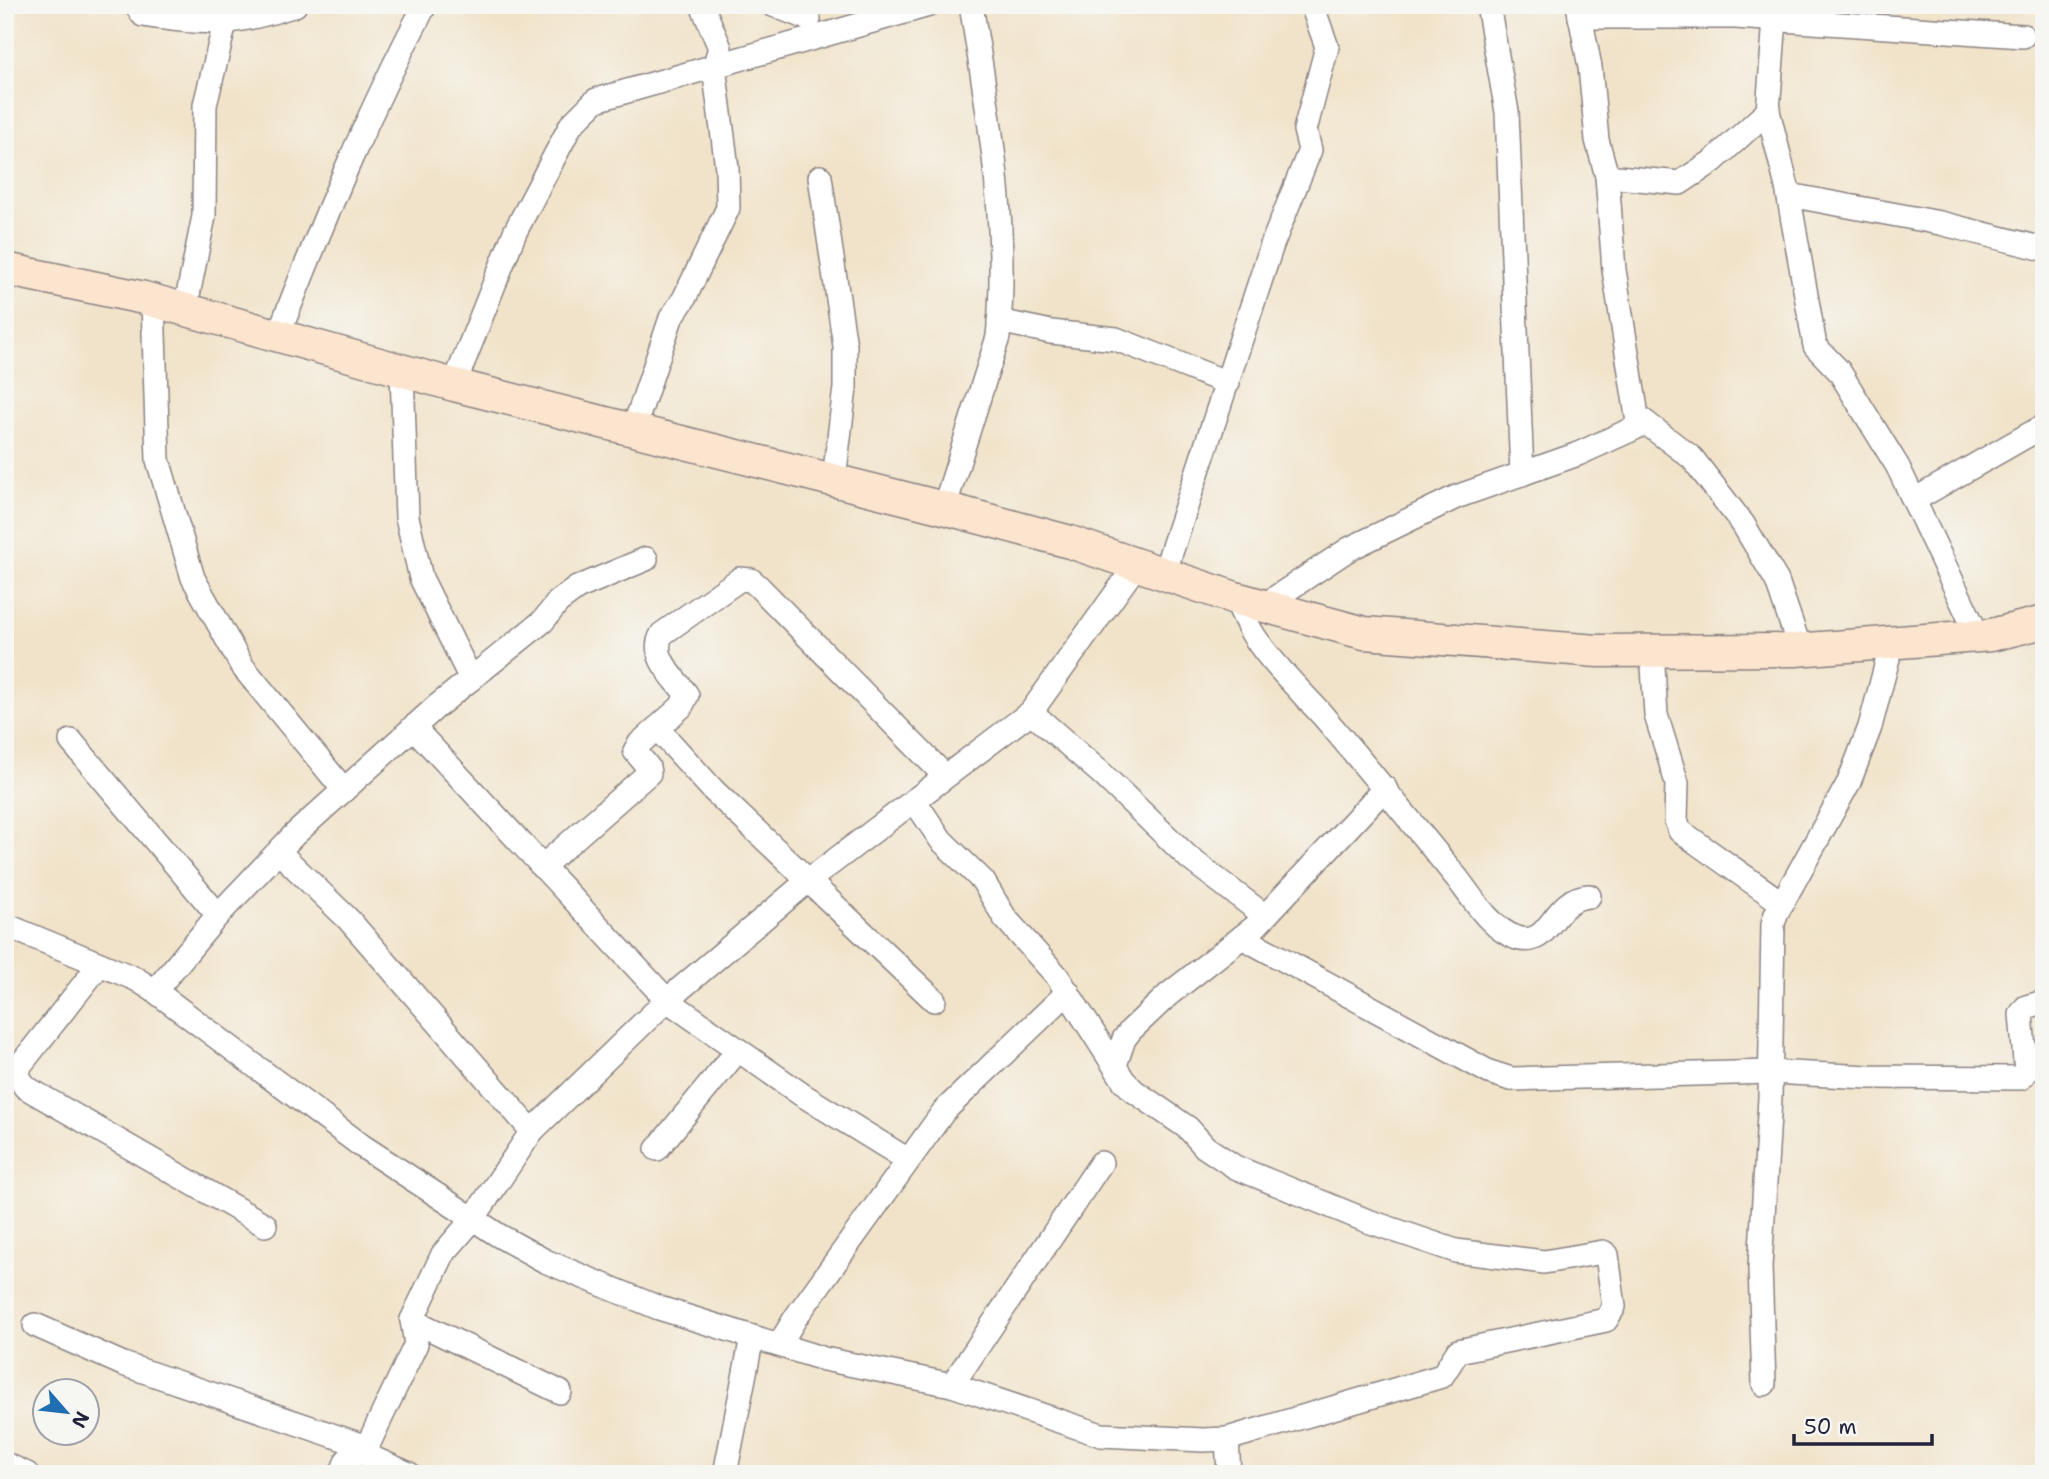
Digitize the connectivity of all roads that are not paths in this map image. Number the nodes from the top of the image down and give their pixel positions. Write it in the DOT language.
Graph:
graph roads {
  1 [pos="136,5"];
  2 [pos="295,5"];
  3 [pos="425,5"];
  4 [pos="702,5"];
  5 [pos="773,5"];
  6 [pos="929,5"];
  7 [pos="971,5"];
  8 [pos="1312,5"];
  9 [pos="1488,5"];
  10 [pos="1579,11"];
  11 [pos="1775,19"];
  12 [pos="808,21"];
  13 [pos="225,23"];
  14 [pos="2023,36"];
  15 [pos="715,67"];
  16 [pos="1768,111"];
  17 [pos="1607,176"];
  18 [pos="820,177"];
  19 [pos="1788,195"];
  20 [pos="2044,249"];
  21 [pos="5,269"];
  22 [pos="153,301"];
  23 [pos="185,310"];
  24 [pos="999,321"];
  25 [pos="278,336"];
  26 [pos="402,371"];
  27 [pos="1228,383"];
  28 [pos="454,385"];
  29 [pos="1646,423"];
  30 [pos="2044,426"];
  31 [pos="633,431"];
  32 [pos="1522,474"];
  33 [pos="834,479"];
  34 [pos="1914,500"];
  35 [pos="944,508"];
  36 [pos="646,559"];
  37 [pos="1150,569"];
  38 [pos="1249,602"];
  39 [pos="2044,622"];
  40 [pos="1978,636"];
  41 [pos="1892,643"];
  42 [pos="1800,649"];
  43 [pos="1652,650"];
  44 [pos="471,679"];
  45 [pos="1031,712"];
  46 [pos="413,727"];
  47 [pos="657,728"];
  48 [pos="71,741"];
  49 [pos="945,776"];
  50 [pos="1385,788"];
  51 [pos="344,790"];
  52 [pos="914,800"];
  53 [pos="279,852"];
  54 [pos="542,867"];
  55 [pos="809,880"];
  56 [pos="1589,897"];
  57 [pos="1782,903"];
  58 [pos="218,915"];
  59 [pos="1265,916"];
  60 [pos="5,925"];
  61 [pos="1242,937"];
  62 [pos="100,964"];
  63 [pos="155,991"];
  64 [pos="1068,992"];
  65 [pos="667,1000"];
  66 [pos="934,1000"];
  67 [pos="2044,1002"];
  68 [pos="738,1050"];
  69 [pos="1115,1065"];
  70 [pos="11,1070"];
  71 [pos="1771,1072"];
  72 [pos="532,1131"];
  73 [pos="657,1149"];
  74 [pos="908,1160"];
  75 [pos="1101,1163"];
  76 [pos="473,1219"];
  77 [pos="265,1224"];
  78 [pos="412,1320"];
  79 [pos="35,1325"];
  80 [pos="752,1337"];
  81 [pos="779,1345"];
  82 [pos="1764,1384"];
  83 [pos="952,1385"];
  84 [pos="560,1392"];
  85 [pos="1227,1439"];
  86 [pos="364,1450"];
  87 [pos="5,1464"];
  88 [pos="27,1474"];
  89 [pos="341,1474"];
  90 [pos="410,1474"];
  91 [pos="725,1474"];
  92 [pos="1229,1474"];
  1 -- 13 [label="street"];
  2 -- 13 [label="street"];
  3 -- 25 [label="street"];
  4 -- 15 [label="street"];
  5 -- 12 [label="street"];
  6 -- 12 [label="street"];
  7 -- 24 [label="street"];
  8 -- 27 [label="street"];
  9 -- 32 [label="street"];
  10 -- 11 [label="street"];
  10 -- 17 [label="street"];
  11 -- 14 [label="street"];
  11 -- 16 [label="street"];
  12 -- 15 [label="street"];
  13 -- 23 [label="street"];
  15 -- 28 [label="street"];
  15 -- 31 [label="street"];
  16 -- 17 [label="street"];
  16 -- 19 [label="street"];
  17 -- 29 [label="street"];
  18 -- 33 [label="street"];
  19 -- 20 [label="street"];
  19 -- 34 [label="street"];
  21 -- 22 [label="street"];
  22 -- 23 [label="street"];
  22 -- 51 [label="street"];
  23 -- 25 [label="street"];
  24 -- 27 [label="street"];
  24 -- 35 [label="street"];
  25 -- 26 [label="street"];
  26 -- 28 [label="street"];
  26 -- 44 [label="street"];
  27 -- 37 [label="street"];
  28 -- 31 [label="street"];
  29 -- 32 [label="street"];
  29 -- 42 [label="street"];
  30 -- 34 [label="street"];
  31 -- 33 [label="street"];
  32 -- 38 [label="street"];
  33 -- 35 [label="street"];
  34 -- 40 [label="street"];
  35 -- 37 [label="street"];
  36 -- 44 [label="street"];
  37 -- 38 [label="street"];
  37 -- 45 [label="street"];
  38 -- 43 [label="street"];
  38 -- 50 [label="street"];
  39 -- 40 [label="street"];
  40 -- 41 [label="street"];
  41 -- 42 [label="street"];
  41 -- 57 [label="street"];
  42 -- 43 [label="street"];
  43 -- 57 [label="street"];
  44 -- 46 [label="street"];
  45 -- 49 [label="street"];
  45 -- 59 [label="street"];
  46 -- 51 [label="street"];
  46 -- 54 [label="street"];
  47 -- 49 [label="street"];
  47 -- 54 [label="street"];
  47 -- 55 [label="street"];
  48 -- 58 [label="street"];
  49 -- 52 [label="street"];
  50 -- 56 [label="street"];
  50 -- 59 [label="street"];
  51 -- 53 [label="street"];
  52 -- 55 [label="street"];
  52 -- 64 [label="street"];
  53 -- 58 [label="street"];
  53 -- 72 [label="street"];
  54 -- 65 [label="street"];
  55 -- 65 [label="street"];
  55 -- 66 [label="street"];
  57 -- 71 [label="street"];
  58 -- 63 [label="street"];
  59 -- 61 [label="street"];
  60 -- 62 [label="street"];
  61 -- 69 [label="street"];
  61 -- 71 [label="street"];
  62 -- 63 [label="street"];
  62 -- 70 [label="street"];
  63 -- 76 [label="street"];
  64 -- 69 [label="street"];
  64 -- 74 [label="street"];
  65 -- 68 [label="street"];
  65 -- 72 [label="street"];
  67 -- 71 [label="street"];
  68 -- 73 [label="street"];
  68 -- 74 [label="street"];
  69 -- 85 [label="street"];
  70 -- 77 [label="street"];
  71 -- 82 [label="street"];
  72 -- 76 [label="street"];
  74 -- 81 [label="street"];
  75 -- 83 [label="street"];
  76 -- 78 [label="street"];
  76 -- 80 [label="street"];
  78 -- 84 [label="street"];
  78 -- 86 [label="street"];
  79 -- 86 [label="street"];
  80 -- 81 [label="street"];
  80 -- 91 [label="street"];
  81 -- 83 [label="street"];
  83 -- 85 [label="street"];
  85 -- 92 [label="street"];
  86 -- 89 [label="street"];
  86 -- 90 [label="street"];
  87 -- 88 [label="street"];
}
